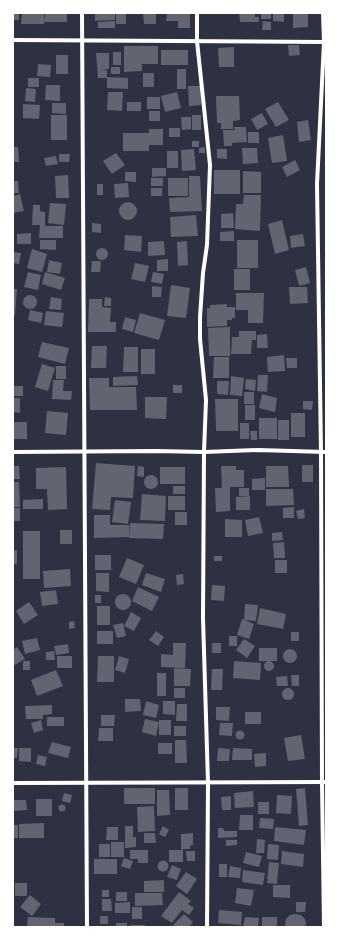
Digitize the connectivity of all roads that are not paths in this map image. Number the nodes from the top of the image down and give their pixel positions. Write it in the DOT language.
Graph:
graph roads {
  1 [pos="82,13"];
  2 [pos="197,13"];
  3 [pos="323,13"];
  4 [pos="13,40"];
  5 [pos="82,40"];
  6 [pos="197,41"];
  7 [pos="325,42"];
  8 [pos="13,452"];
  9 [pos="84,452"];
  10 [pos="204,452"];
  11 [pos="324,452"];
  12 [pos="324,782"];
  13 [pos="13,783"];
  14 [pos="86,783"];
  15 [pos="208,783"];
  16 [pos="87,927"];
  17 [pos="207,927"];
  18 [pos="324,927"];
  1 -- 5 [label="street"];
  2 -- 6 [label="street"];
  3 -- 7 [label="street"];
  4 -- 5 [label="street"];
  5 -- 6 [label="street"];
  5 -- 9 [label="street"];
  6 -- 7 [label="street"];
  6 -- 10 [label="street"];
  7 -- 11 [label="street"];
  8 -- 9 [label="street"];
  9 -- 10 [label="street"];
  9 -- 14 [label="street"];
  10 -- 11 [label="street"];
  10 -- 15 [label="street"];
  11 -- 12 [label="street"];
  12 -- 15 [label="street"];
  12 -- 18 [label="street"];
  13 -- 14 [label="street"];
  14 -- 15 [label="street"];
  14 -- 16 [label="street"];
  15 -- 17 [label="street"];
}
